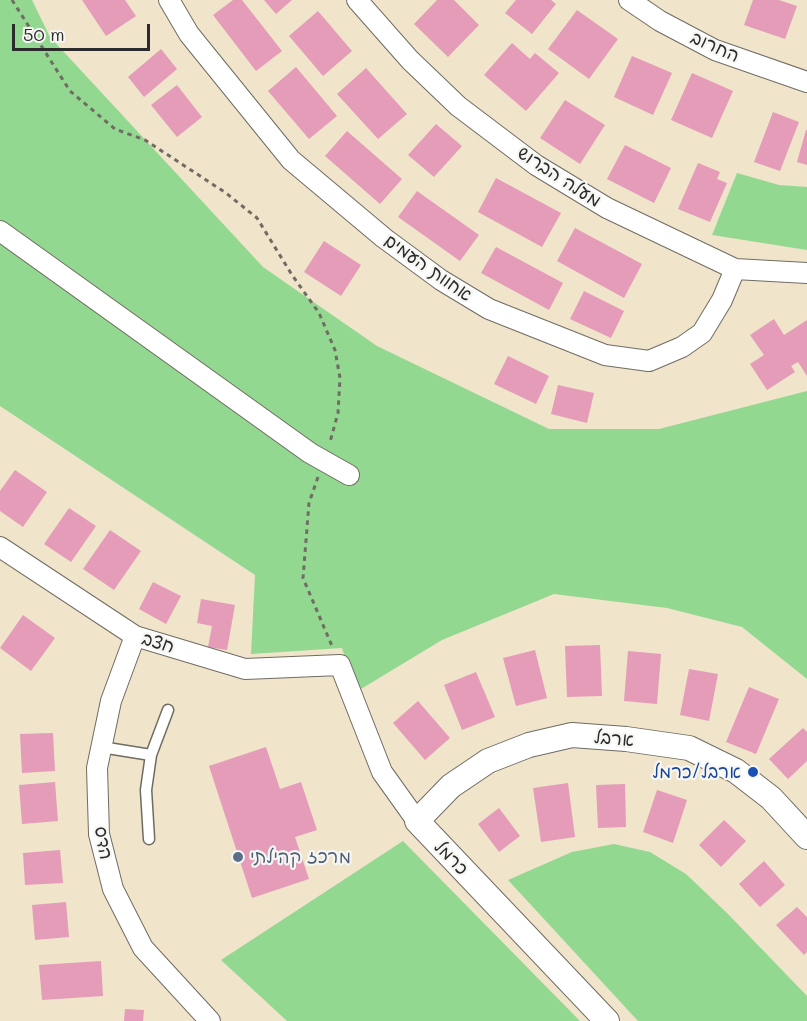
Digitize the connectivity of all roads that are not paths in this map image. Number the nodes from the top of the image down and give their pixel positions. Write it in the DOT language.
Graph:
graph roads {
  1 [pos="169,0"];
  2 [pos="357,0"];
  3 [pos="629,0"];
  4 [pos="807,82"];
  5 [pos="0,231"];
  6 [pos="735,269"];
  7 [pos="807,273"];
  8 [pos="349,475"];
  9 [pos="0,547"];
  10 [pos="135,636"];
  11 [pos="340,665"];
  12 [pos="168,710"];
  13 [pos="101,747"];
  14 [pos="151,755"];
  15 [pos="417,821"];
  16 [pos="807,837"];
  17 [pos="149,838"];
  18 [pos="210,1021"];
  19 [pos="607,1021"];
  1 -- 6 [label="street, אחוות העמים"];
  2 -- 6 [label="street, מעלה הברוש"];
  3 -- 4 [label="street, החרוב"];
  5 -- 8 [label="street"];
  6 -- 7 [label="street, מעלה הברוש"];
  9 -- 10 [label="street, חצב"];
  10 -- 11 [label="street, חצב"];
  10 -- 13 [label="street, הדס"];
  11 -- 15 [label="street, כרמל"];
  12 -- 14 [label="lane"];
  13 -- 14 [label="lane"];
  13 -- 18 [label="street, הדס"];
  14 -- 17 [label="lane"];
  15 -- 16 [label="street, ארבל"];
  15 -- 19 [label="street, כרמל"];
}
